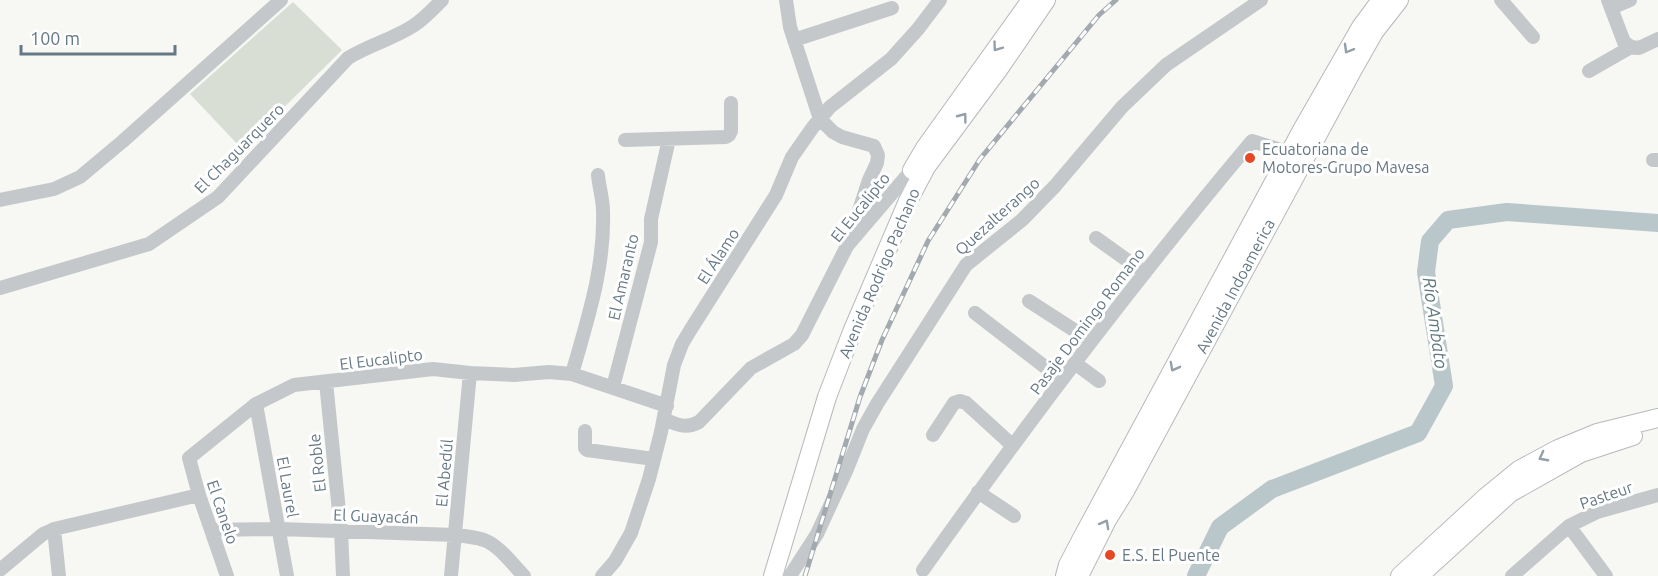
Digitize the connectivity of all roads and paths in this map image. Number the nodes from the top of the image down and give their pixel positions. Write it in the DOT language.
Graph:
graph roads {
  1 [pos="281,0"];
  2 [pos="442,0"];
  3 [pos="786,0"];
  4 [pos="940,0"];
  5 [pos="1031,0"];
  6 [pos="1046,0"];
  7 [pos="1262,0"];
  8 [pos="1380,0"];
  9 [pos="1399,0"];
  10 [pos="1409,0"];
  11 [pos="1501,0"];
  12 [pos="1630,0"];
  13 [pos="1610,4"];
  14 [pos="892,8"];
  15 [pos="1533,37"];
  16 [pos="1658,39"];
  17 [pos="794,40"];
  18 [pos="1631,46"];
  19 [pos="1589,71"];
  20 [pos="1334,103"];
  21 [pos="730,104"];
  22 [pos="820,119"];
  23 [pos="669,139"];
  24 [pos="625,140"];
  25 [pos="1297,155"];
  26 [pos="911,171"];
  27 [pos="598,175"];
  28 [pos="0,200"];
  29 [pos="1096,238"];
  30 [pos="847,246"];
  31 [pos="1145,273"];
  32 [pos="0,288"];
  33 [pos="1029,301"];
  34 [pos="975,313"];
  35 [pos="1091,341"];
  36 [pos="1076,364"];
  37 [pos="470,373"];
  38 [pos="572,374"];
  39 [pos="1062,380"];
  40 [pos="1099,381"];
  41 [pos="326,382"];
  42 [pos="613,387"];
  43 [pos="256,404"];
  44 [pos="665,412"];
  45 [pos="1658,418"];
  46 [pos="1658,430"];
  47 [pos="585,431"];
  48 [pos="933,435"];
  49 [pos="1012,445"];
  50 [pos="189,458"];
  51 [pos="654,459"];
  52 [pos="978,492"];
  53 [pos="199,495"];
  54 [pos="1658,495"];
  55 [pos="1014,516"];
  56 [pos="1569,526"];
  57 [pos="54,529"];
  58 [pos="279,529"];
  59 [pos="212,530"];
  60 [pos="341,531"];
  61 [pos="455,535"];
  62 [pos="0,570"];
  63 [pos="923,570"];
  64 [pos="58,576"];
  65 [pos="227,576"];
  66 [pos="287,576"];
  67 [pos="343,576"];
  68 [pos="451,576"];
  69 [pos="524,576"];
  70 [pos="602,576"];
  71 [pos="764,576"];
  72 [pos="773,576"];
  73 [pos="790,576"];
  74 [pos="1065,576"];
  75 [pos="1079,576"];
  76 [pos="1400,576"];
  77 [pos="1419,576"];
  78 [pos="1512,576"];
  79 [pos="1606,576"];
  1 -- 28 [label="street"];
  2 -- 32 [label="street, El Chaguarquero"];
  3 -- 17 [label="street"];
  4 -- 22 [label="street, El Álamo"];
  5 -- 26 [label="main road, Avenida Rodrigo Pachano, one-way"];
  72 -- 6 [label="main road, Avenida Rodrigo Pachano, one-way"];
  7 -- 73 [label="street, Quezalterango"];
  8 -- 25 [label="main road, Avenida Indoamerica, one-way"];
  9 -- 20 [label="main road, Avenida Indoamerica"];
  10 -- 20 [label="street"];
  11 -- 15 [label="street"];
  12 -- 13 [label="street"];
  13 -- 18 [label="street"];
  14 -- 17 [label="street"];
  16 -- 18 [label="street"];
  17 -- 22 [label="street"];
  18 -- 19 [label="street"];
  20 -- 25 [label="main road, Avenida Indoamerica"];
  21 -- 23 [label="street"];
  22 -- 30 [label="street"];
  22 -- 44 [label="street, El Álamo"];
  23 -- 24 [label="street"];
  23 -- 42 [label="street, El Amaranto"];
  25 -- 31 [label="street, Pasaje Domingo Romano"];
  25 -- 74 [label="main road, Avenida Indoamerica, one-way"];
  75 -- 25 [label="main road, Avenida Indoamerica, one-way"];
  26 -- 30 [label="street, El Eucalipto"];
  26 -- 71 [label="main road, Avenida Rodrigo Pachano"];
  27 -- 38 [label="street"];
  29 -- 31 [label="street"];
  30 -- 44 [label="street, El Eucalipto"];
  31 -- 35 [label="street, Pasaje Domingo Romano"];
  33 -- 35 [label="street"];
  34 -- 39 [label="street"];
  35 -- 36 [label="street, Pasaje Domingo Romano"];
  36 -- 39 [label="street, Pasaje Domingo Romano"];
  36 -- 40 [label="street"];
  37 -- 38 [label="street, El Eucalipto"];
  37 -- 41 [label="street, El Eucalipto"];
  37 -- 61 [label="street, El Abedúl"];
  38 -- 42 [label="street, El Eucalipto"];
  39 -- 49 [label="street, Pasaje Domingo Romano"];
  41 -- 43 [label="street, El Eucalipto"];
  41 -- 60 [label="street, El Roble"];
  42 -- 44 [label="street, El Eucalipto"];
  43 -- 50 [label="street, El Eucalipto"];
  43 -- 58 [label="street, El Laurel"];
  44 -- 51 [label="street, El Álamo"];
  45 -- 76 [label="main road, one-way"];
  46 -- 77 [label="main road"];
  47 -- 51 [label="street"];
  48 -- 49 [label="street"];
  49 -- 52 [label="street, Pasaje Domingo Romano"];
  50 -- 53 [label="street, El Canelo"];
  51 -- 70 [label="street, El Álamo"];
  52 -- 55 [label="street"];
  52 -- 63 [label="street, Pasaje Domingo Romano"];
  53 -- 57 [label="street"];
  53 -- 59 [label="street, El Canelo"];
  54 -- 56 [label="street, Pasteur"];
  56 -- 78 [label="street, Pasteur"];
  56 -- 79 [label="street"];
  57 -- 62 [label="street"];
  57 -- 64 [label="street"];
  58 -- 59 [label="street, El Guayacán"];
  58 -- 60 [label="street, El Guayacán"];
  58 -- 66 [label="street, El Laurel"];
  59 -- 65 [label="street, El Canelo"];
  60 -- 61 [label="street, El Guayacán"];
  60 -- 67 [label="street, El Roble"];
  61 -- 68 [label="street, El Abedúl"];
  61 -- 69 [label="street, El Guayacán"];
}
